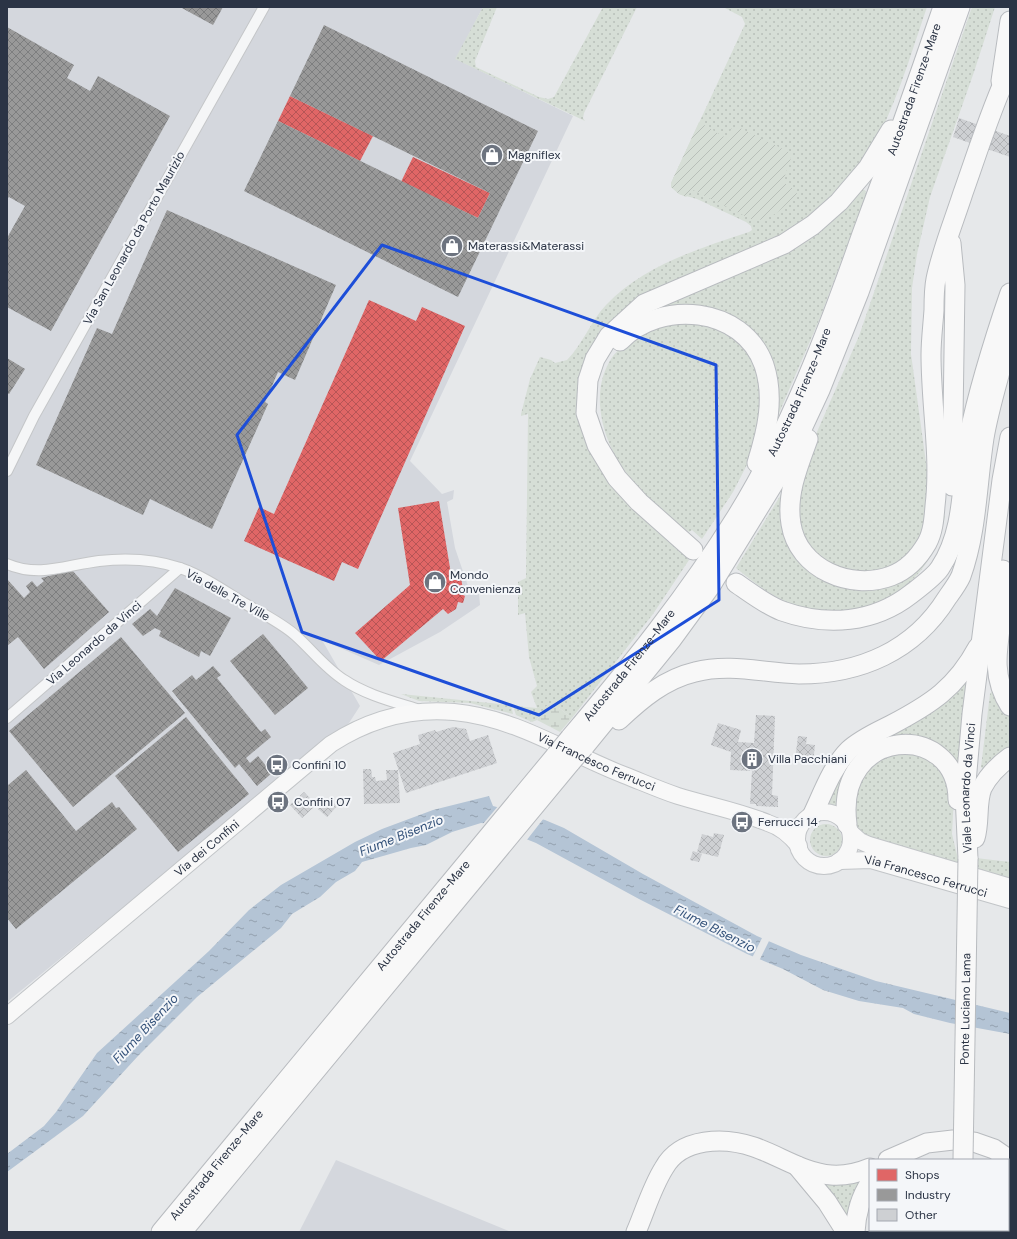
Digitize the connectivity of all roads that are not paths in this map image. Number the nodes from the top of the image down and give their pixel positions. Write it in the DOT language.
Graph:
graph roads {
  1 [pos="264,7"];
  2 [pos="943,7"];
  3 [pos="960,7"];
  4 [pos="1010,21"];
  5 [pos="1010,68"];
  6 [pos="999,90"];
  7 [pos="914,91"];
  8 [pos="950,232"];
  9 [pos="1010,293"];
  10 [pos="1010,331"];
  11 [pos="820,390"];
  12 [pos="594,433"];
  13 [pos="1010,437"];
  14 [pos="7,471"];
  15 [pos="1010,505"];
  16 [pos="738,515"];
  17 [pos="693,550"];
  18 [pos="7,564"];
  19 [pos="180,568"];
  20 [pos="1003,570"];
  21 [pos="736,583"];
  22 [pos="916,591"];
  23 [pos="982,638"];
  24 [pos="1010,706"];
  25 [pos="424,712"];
  26 [pos="7,718"];
  27 [pos="582,741"];
  28 [pos="1010,757"];
  29 [pos="809,817"];
  30 [pos="768,823"];
  31 [pos="849,829"];
  32 [pos="500,836"];
  33 [pos="799,846"];
  34 [pos="968,859"];
  35 [pos="840,861"];
  36 [pos="1010,887"];
  37 [pos="1010,900"];
  38 [pos="7,1016"];
  39 [pos="953,1140"];
  40 [pos="974,1142"];
  41 [pos="893,1158"];
  42 [pos="963,1159"];
  43 [pos="1009,1159"];
  44 [pos="796,1165"];
  45 [pos="869,1168"];
  46 [pos="869,1185"];
  47 [pos="161,1232"];
  48 [pos="182,1232"];
  49 [pos="636,1232"];
  50 [pos="846,1232"];
  51 [pos="855,1232"];
  1 -- 14 [label="street, Via San Leonardo da Porto Maurizio"];
  2 -- 7 [label="highway, Autostrada Firenze-Mare"];
  3 -- 11 [label="highway, Autostrada Firenze-Mare"];
  4 -- 6 [label="highway"];
  5 -- 6 [label="highway"];
  6 -- 8 [label="highway"];
  7 -- 12 [label="highway"];
  7 -- 16 [label="highway, Autostrada Firenze-Mare"];
  8 -- 11 [label="highway"];
  8 -- 22 [label="highway"];
  9 -- 22 [label="highway"];
  10 -- 27 [label="highway"];
  11 -- 27 [label="highway, Autostrada Firenze-Mare"];
  12 -- 16 [label="highway"];
  12 -- 17 [label="highway"];
  13 -- 23 [label="highway, Viale Leonardo da Vinci"];
  15 -- 20 [label="highway, Viale Leonardo da Vinci"];
  16 -- 27 [label="highway, Autostrada Firenze-Mare"];
  18 -- 19 [label="street, Via delle Tre Ville"];
  19 -- 25 [label="street, Via delle Tre Ville"];
  19 -- 26 [label="street, Via Leonardo da Vinci"];
  20 -- 24 [label="highway"];
  20 -- 34 [label="highway, Viale Leonardo da Vinci"];
  21 -- 22 [label="highway"];
  23 -- 29 [label="highway"];
  23 -- 34 [label="highway, Viale Leonardo da Vinci"];
  25 -- 30 [label="main road, Via Francesco Ferrucci"];
  25 -- 38 [label="main road, Via dei Confini"];
  27 -- 32 [label="highway, Autostrada Firenze-Mare, bridge"];
  28 -- 34 [label="highway"];
  29 -- 30 [label="main road, Via Francesco Ferrucci"];
  29 -- 31 [label="main road, Via Francesco Ferrucci"];
  29 -- 33 [label="main road"];
  30 -- 33 [label="main road, Via Francesco Ferrucci"];
  31 -- 34 [label="highway"];
  31 -- 35 [label="main road, Via Francesco Ferrucci"];
  31 -- 36 [label="main road, Via Francesco Ferrucci"];
  32 -- 47 [label="highway, Autostrada Firenze-Mare"];
  32 -- 48 [label="highway, Autostrada Firenze-Mare"];
  33 -- 35 [label="main road, Via Francesco Ferrucci"];
  34 -- 42 [label="highway, Ponte Luciano Lama, bridge"];
  35 -- 37 [label="main road, Via Francesco Ferrucci"];
  39 -- 41 [label="highway"];
  40 -- 43 [label="highway"];
  44 -- 45 [label="highway"];
  44 -- 49 [label="highway"];
  44 -- 50 [label="highway"];
  46 -- 51 [label="highway"];
}
